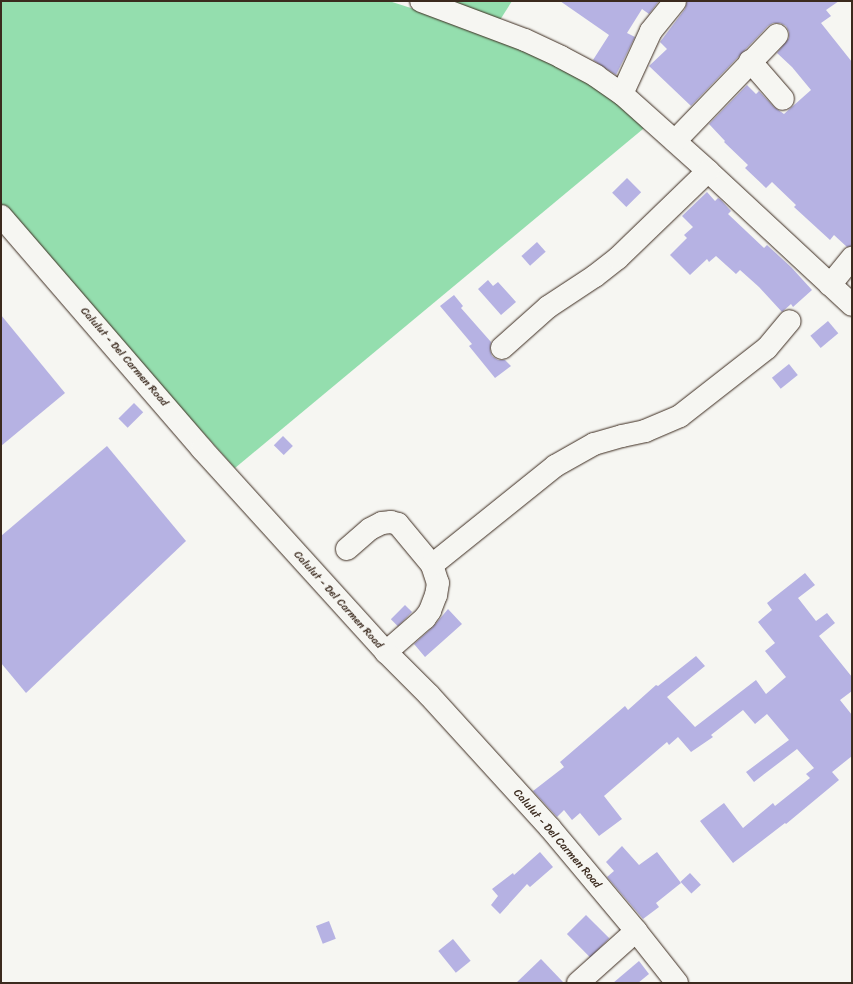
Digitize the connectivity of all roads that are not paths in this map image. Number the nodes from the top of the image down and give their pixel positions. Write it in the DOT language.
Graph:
graph roads {
  1 [pos="421,1"];
  2 [pos="675,1"];
  3 [pos="777,35"];
  4 [pos="750,62"];
  5 [pos="622,94"];
  6 [pos="783,99"];
  7 [pos="674,141"];
  8 [pos="708,171"];
  9 [pos="1,216"];
  10 [pos="852,258"];
  11 [pos="830,285"];
  12 [pos="852,305"];
  13 [pos="790,321"];
  14 [pos="502,348"];
  15 [pos="347,549"];
  16 [pos="432,565"];
  17 [pos="386,652"];
  18 [pos="636,931"];
  19 [pos="578,983"];
  20 [pos="677,983"];
  1 -- 5 [label="street"];
  2 -- 5 [label="street"];
  3 -- 4 [label="street"];
  4 -- 6 [label="street"];
  4 -- 7 [label="street"];
  5 -- 7 [label="street"];
  7 -- 8 [label="street"];
  8 -- 11 [label="street"];
  8 -- 14 [label="street"];
  9 -- 17 [label="street, Calulut - Del Carmen Road"];
  10 -- 11 [label="street"];
  11 -- 12 [label="street"];
  13 -- 16 [label="street"];
  15 -- 16 [label="street"];
  16 -- 17 [label="street"];
  17 -- 18 [label="street, Calulut - Del Carmen Road"];
  18 -- 19 [label="street"];
  18 -- 20 [label="street, Calulut - Del Carmen Road"];
}
